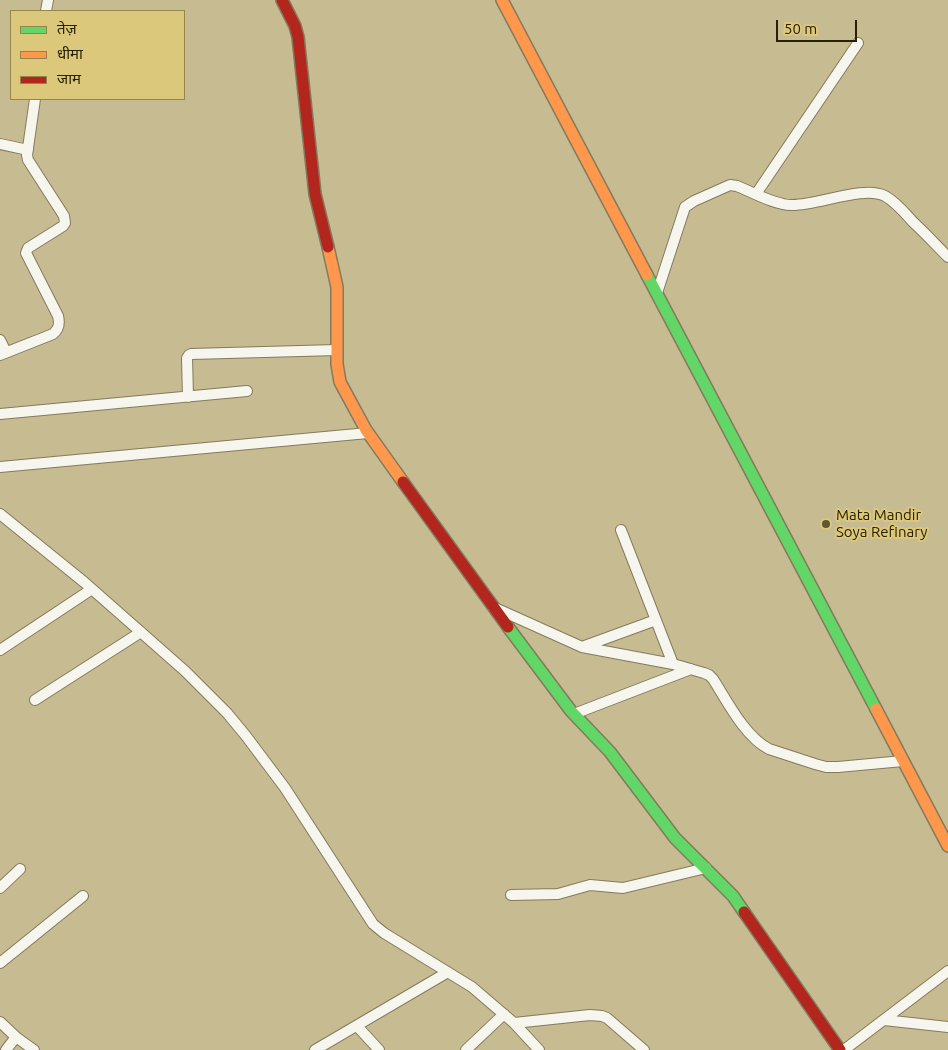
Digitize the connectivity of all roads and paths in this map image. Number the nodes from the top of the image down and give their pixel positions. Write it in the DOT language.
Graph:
graph roads {
  1 [pos="282,0"];
  2 [pos="502,0"];
  3 [pos="858,43"];
  4 [pos="35,100"];
  5 [pos="0,144"];
  6 [pos="28,150"];
  7 [pos="756,194"];
  8 [pos="948,257"];
  9 [pos="656,294"];
  10 [pos="0,340"];
  11 [pos="337,350"];
  12 [pos="3,354"];
  13 [pos="247,391"];
  14 [pos="188,397"];
  15 [pos="0,414"];
  16 [pos="368,433"];
  17 [pos="0,467"];
  18 [pos="0,514"];
  19 [pos="621,530"];
  20 [pos="92,589"];
  21 [pos="492,606"];
  22 [pos="656,620"];
  23 [pos="141,632"];
  24 [pos="582,647"];
  25 [pos="0,650"];
  26 [pos="673,664"];
  27 [pos="692,669"];
  28 [pos="35,700"];
  29 [pos="574,714"];
  30 [pos="903,761"];
  31 [pos="948,846"];
  32 [pos="706,868"];
  33 [pos="20,869"];
  34 [pos="0,888"];
  35 [pos="511,895"];
  36 [pos="83,896"];
  37 [pos="0,963"];
  38 [pos="948,971"];
  39 [pos="448,972"];
  40 [pos="504,1014"];
  41 [pos="884,1020"];
  42 [pos="0,1022"];
  43 [pos="514,1022"];
  44 [pos="357,1026"];
  45 [pos="948,1027"];
  46 [pos="16,1037"];
  47 [pos="6,1050"];
  48 [pos="34,1050"];
  49 [pos="315,1050"];
  50 [pos="379,1050"];
  51 [pos="466,1050"];
  52 [pos="539,1050"];
  53 [pos="644,1050"];
  54 [pos="840,1050"];
  55 [pos="844,1050"];
  1 -- 11 [label="main road"];
  2 -- 9 [label="main road"];
  3 -- 7 [label="street"];
  4 -- 6 [label="street"];
  5 -- 6 [label="street"];
  6 -- 12 [label="street"];
  7 -- 8 [label="street"];
  7 -- 9 [label="street"];
  9 -- 30 [label="main road"];
  10 -- 12 [label="street"];
  11 -- 14 [label="street"];
  11 -- 16 [label="main road"];
  13 -- 14 [label="street"];
  14 -- 15 [label="street"];
  16 -- 17 [label="street"];
  16 -- 21 [label="main road"];
  18 -- 20 [label="street"];
  19 -- 22 [label="street"];
  20 -- 23 [label="street"];
  20 -- 25 [label="street"];
  21 -- 24 [label="street"];
  21 -- 29 [label="main road"];
  22 -- 24 [label="street"];
  22 -- 26 [label="street"];
  23 -- 28 [label="street"];
  23 -- 39 [label="street"];
  24 -- 26 [label="street"];
  26 -- 27 [label="street"];
  27 -- 29 [label="street"];
  27 -- 30 [label="street"];
  29 -- 32 [label="main road"];
  30 -- 31 [label="main road"];
  32 -- 35 [label="street"];
  32 -- 54 [label="main road"];
  33 -- 34 [label="street"];
  36 -- 37 [label="street"];
  38 -- 41 [label="street"];
  39 -- 40 [label="street"];
  39 -- 44 [label="street"];
  40 -- 43 [label="street"];
  40 -- 51 [label="street"];
  41 -- 45 [label="street"];
  41 -- 55 [label="street"];
  42 -- 46 [label="street"];
  43 -- 52 [label="street"];
  43 -- 53 [label="street"];
  44 -- 49 [label="street"];
  44 -- 50 [label="street"];
  46 -- 47 [label="street"];
  46 -- 48 [label="street"];
}
